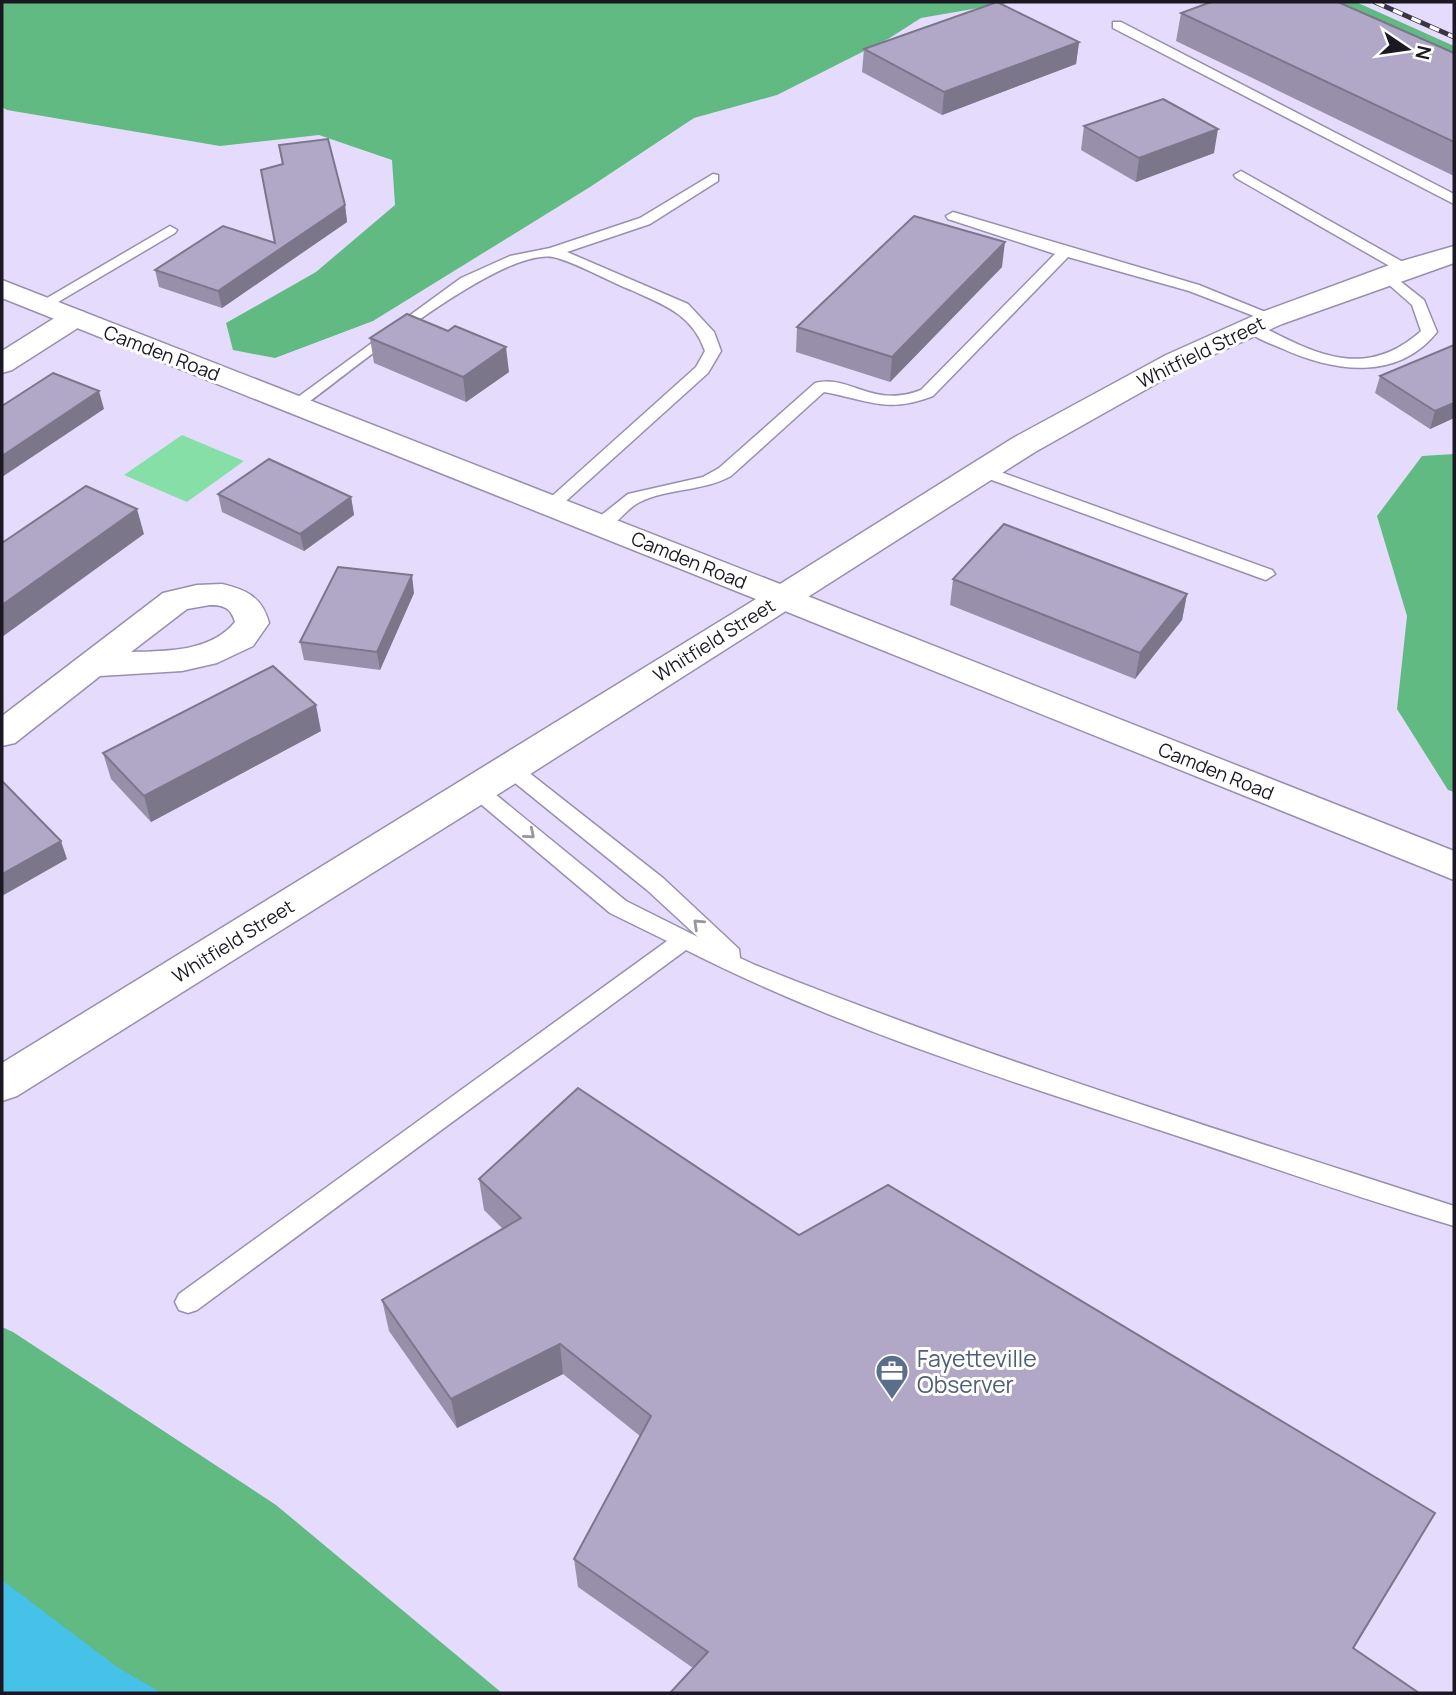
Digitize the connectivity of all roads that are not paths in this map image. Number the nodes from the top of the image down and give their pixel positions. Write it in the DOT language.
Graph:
graph roads {
  1 [pos="1117,25"];
  2 [pos="1241,176"];
  3 [pos="713,177"];
  4 [pos="1454,200"];
  5 [pos="953,216"];
  6 [pos="170,230"];
  7 [pos="553,252"];
  8 [pos="1065,252"];
  9 [pos="1451,258"];
  10 [pos="1395,272"];
  11 [pos="2,288"];
  12 [pos="43,305"];
  13 [pos="74,318"];
  14 [pos="1261,322"];
  15 [pos="2,364"];
  16 [pos="295,405"];
  17 [pos="984,471"];
  18 [pos="550,506"];
  19 [pos="600,525"];
  20 [pos="1266,574"];
  21 [pos="782,597"];
  22 [pos="95,665"];
  23 [pos="2,734"];
  24 [pos="512,769"];
  25 [pos="478,790"];
  26 [pos="1454,866"];
  27 [pos="684,940"];
  28 [pos="747,971"];
  29 [pos="7,1072"];
  30 [pos="1454,1216"];
  31 [pos="188,1302"];
  1 -- 4 [label="lane"];
  2 -- 10 [label="lane"];
  3 -- 7 [label="lane"];
  5 -- 8 [label="lane"];
  6 -- 12 [label="lane"];
  7 -- 16 [label="lane"];
  7 -- 18 [label="lane"];
  8 -- 14 [label="lane"];
  8 -- 19 [label="lane"];
  9 -- 10 [label="street, Whitfield Street"];
  10 -- 14 [label="street, Whitfield Street"];
  10 -- 14 [label="lane"];
  11 -- 12 [label="street, Camden Road"];
  12 -- 13 [label="street, Camden Road"];
  13 -- 15 [label="street"];
  13 -- 16 [label="street, Camden Road"];
  14 -- 17 [label="street, Whitfield Street"];
  16 -- 18 [label="street, Camden Road"];
  17 -- 20 [label="lane"];
  17 -- 21 [label="street, Whitfield Street"];
  18 -- 19 [label="street, Camden Road"];
  19 -- 21 [label="street, Camden Road"];
  21 -- 24 [label="street, Whitfield Street"];
  21 -- 26 [label="street, Camden Road"];
  22 -- 23 [label="street"];
  24 -- 25 [label="street, Whitfield Street"];
  28 -- 24 [label="lane, one-way"];
  25 -- 27 [label="lane, one-way"];
  25 -- 29 [label="street, Whitfield Street"];
  27 -- 28 [label="lane"];
  27 -- 31 [label="lane"];
  28 -- 30 [label="lane"];
}
